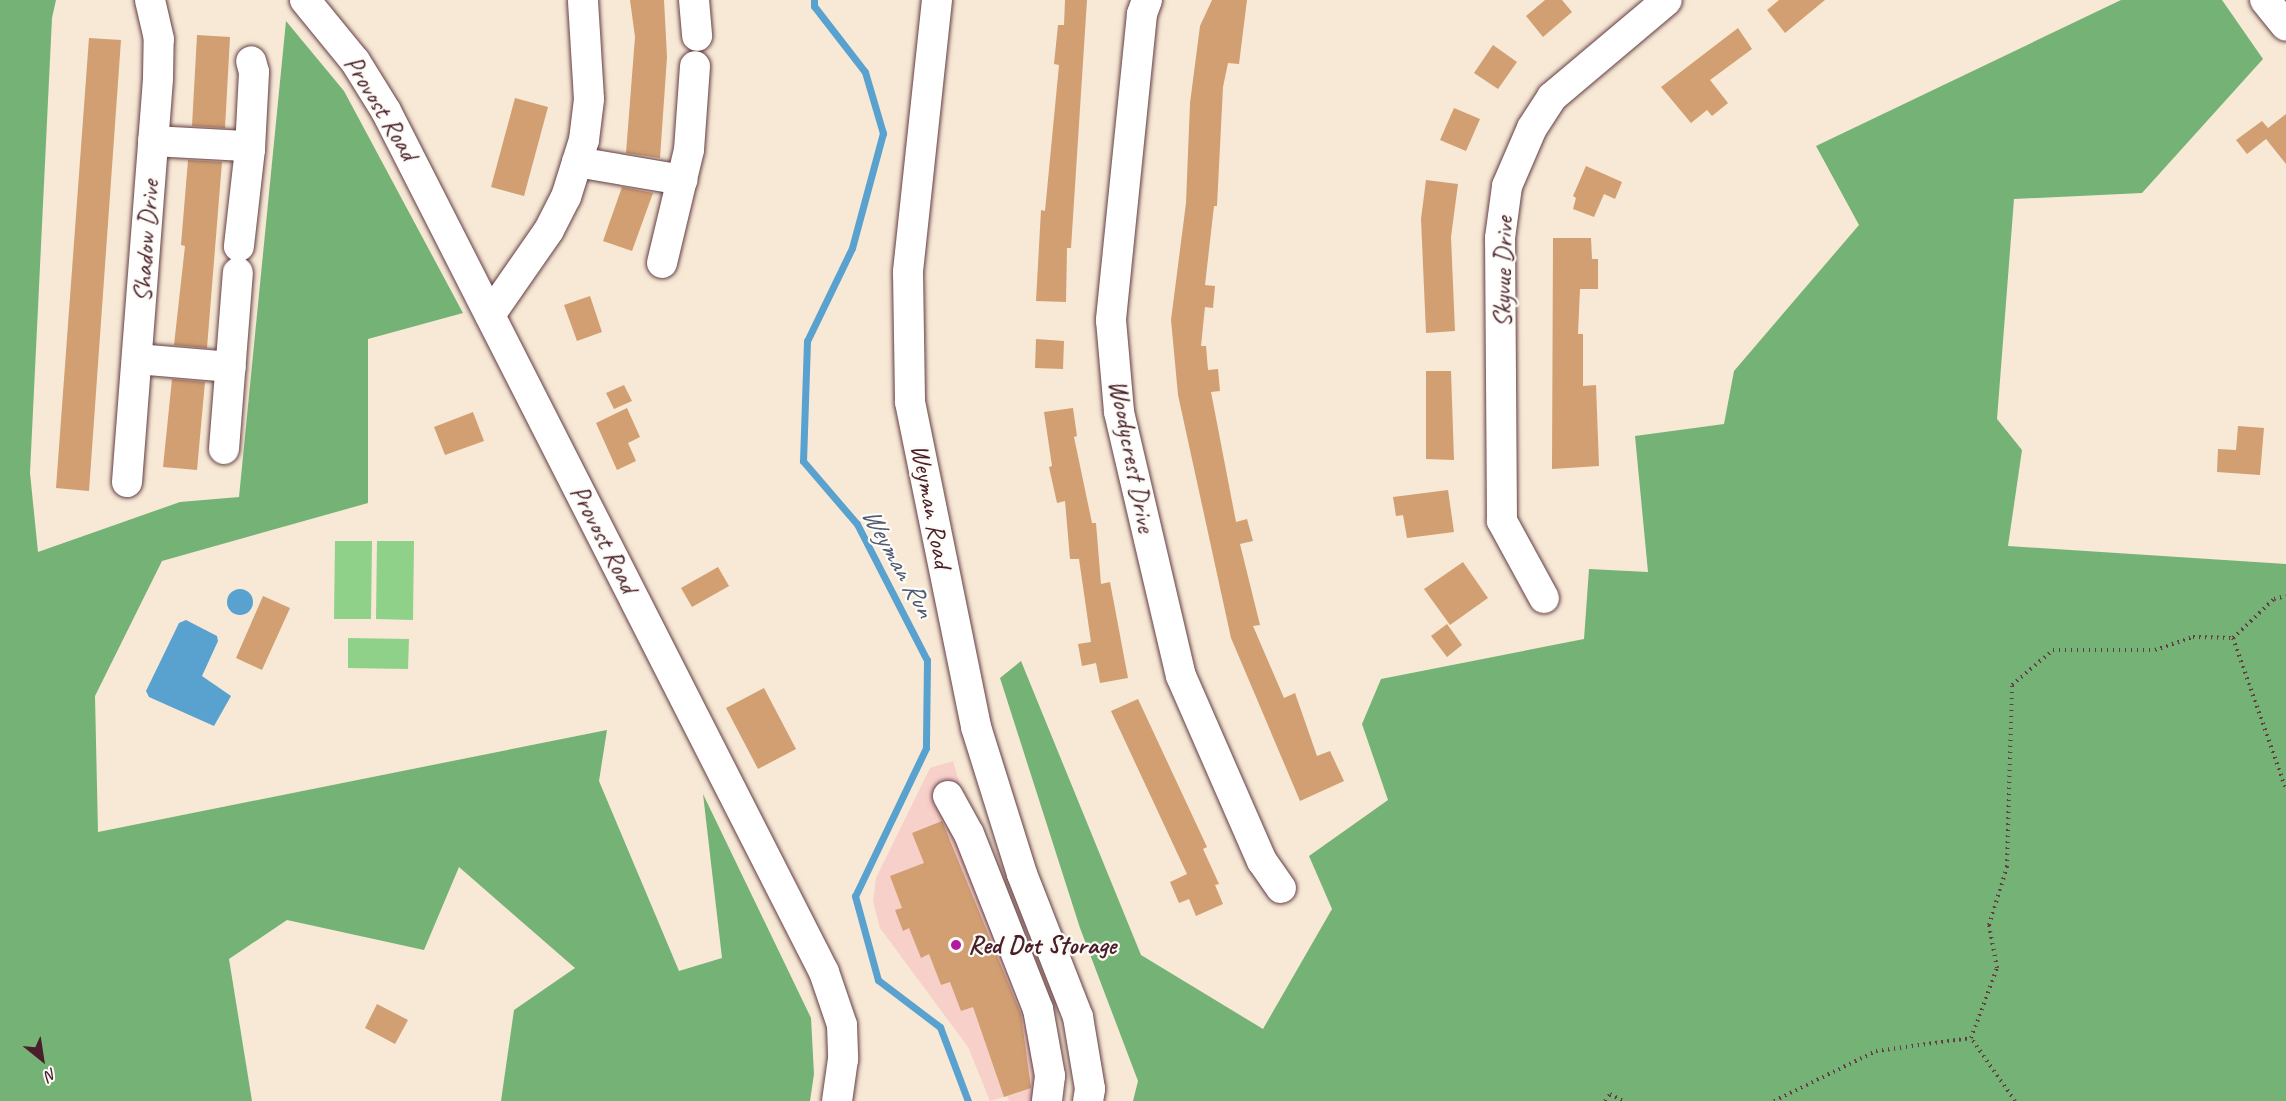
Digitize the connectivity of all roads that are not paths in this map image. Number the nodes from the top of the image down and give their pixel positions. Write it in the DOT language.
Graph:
graph roads {
  1 [pos="150,0"];
  2 [pos="305,0"];
  3 [pos="583,0"];
  4 [pos="694,0"];
  5 [pos="937,0"];
  6 [pos="1147,0"];
  7 [pos="1667,0"];
  8 [pos="2265,0"];
  9 [pos="2286,26"];
  10 [pos="697,36"];
  11 [pos="251,61"];
  12 [pos="695,66"];
  13 [pos="153,141"];
  14 [pos="250,149"];
  15 [pos="577,162"];
  16 [pos="682,180"];
  17 [pos="662,263"];
  18 [pos="490,315"];
  19 [pos="137,359"];
  20 [pos="231,367"];
  21 [pos="224,450"];
  22 [pos="127,482"];
  23 [pos="1544,598"];
  24 [pos="948,796"];
  25 [pos="1281,888"];
  26 [pos="837,1101"];
  27 [pos="1047,1101"];
  28 [pos="1088,1101"];
  1 -- 13 [label="street, Shadow Drive"];
  2 -- 18 [label="street, Provost Road"];
  3 -- 15 [label="street"];
  4 -- 10 [label="street"];
  5 -- 28 [label="street, Weyman Road"];
  6 -- 25 [label="street, Woodycrest Drive"];
  7 -- 23 [label="street, Skyvue Drive"];
  8 -- 9 [label="street"];
  11 -- 14 [label="street"];
  12 -- 16 [label="street"];
  13 -- 14 [label="street"];
  13 -- 19 [label="street, Shadow Drive"];
  14 -- 20 [label="street"];
  15 -- 16 [label="street"];
  15 -- 18 [label="street"];
  16 -- 17 [label="street"];
  18 -- 26 [label="street, Provost Road"];
  19 -- 20 [label="street"];
  19 -- 22 [label="street, Shadow Drive"];
  20 -- 21 [label="street"];
  24 -- 27 [label="street"];
}
